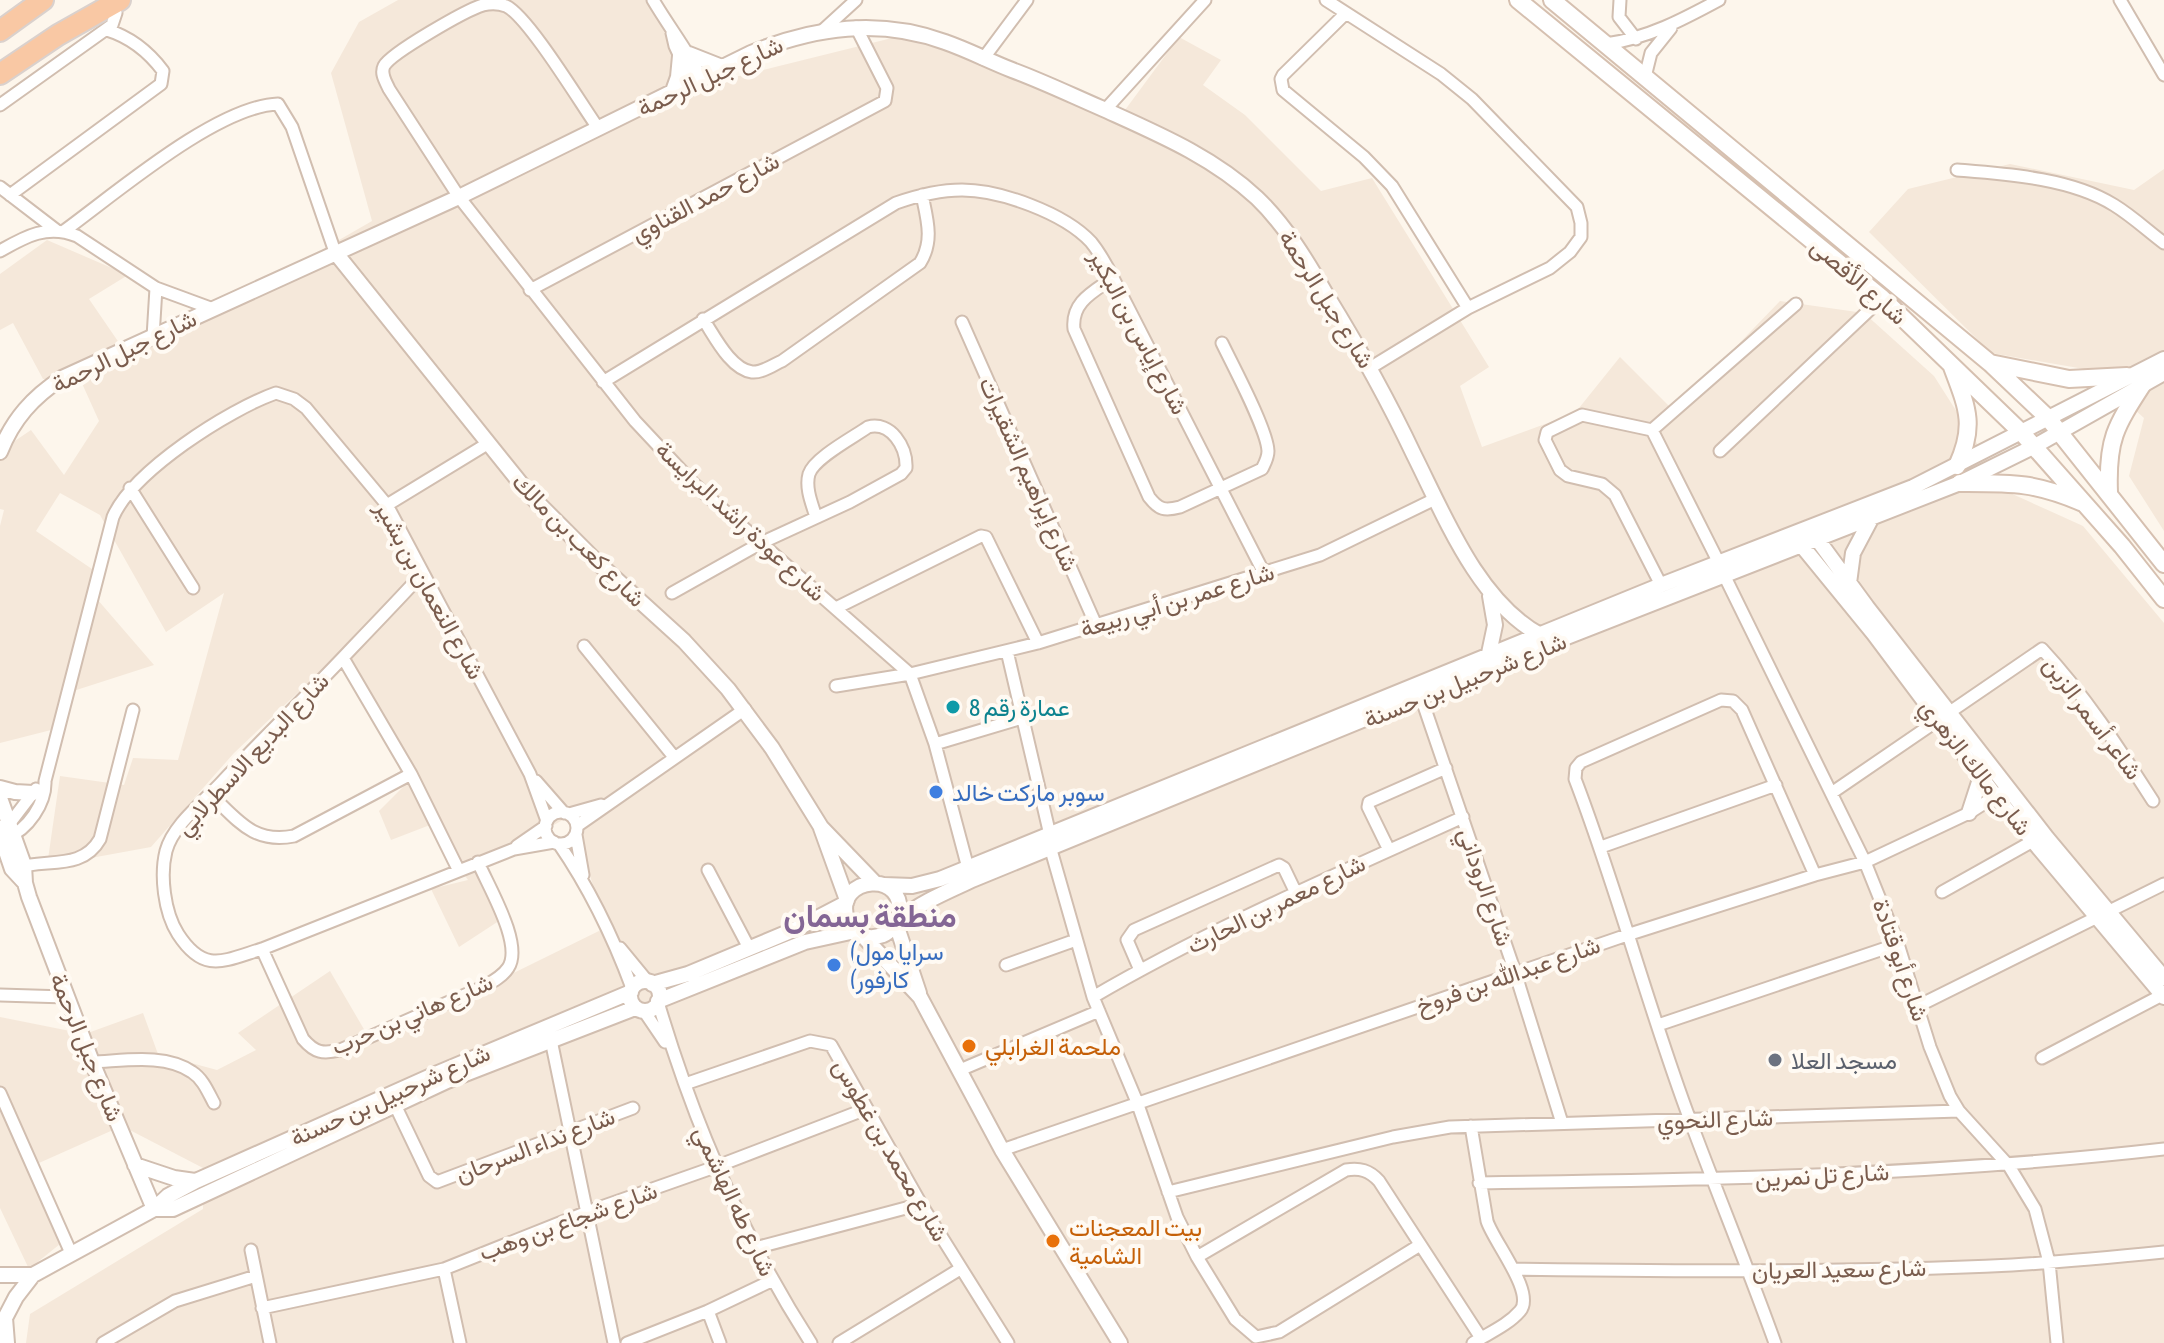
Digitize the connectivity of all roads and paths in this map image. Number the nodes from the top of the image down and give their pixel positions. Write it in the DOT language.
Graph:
graph roads {
  1 [pos="43,0"];
  2 [pos="856,0"];
  3 [pos="1027,0"];
  4 [pos="1205,0"];
  5 [pos="1326,0"];
  6 [pos="1518,0"];
  7 [pos="1552,0"];
  8 [pos="1620,0"];
  9 [pos="1719,0"];
  10 [pos="2120,0"];
  11 [pos="656,1"];
  12 [pos="116,2"];
  13 [pos="1346,13"];
  14 [pos="1674,24"];
  15 [pos="856,27"];
  16 [pos="107,30"];
  17 [pos="0,31"];
  18 [pos="822,31"];
  19 [pos="1636,39"];
  20 [pos="1606,44"];
  21 [pos="684,55"];
  22 [pos="983,59"];
  23 [pos="722,67"];
  24 [pos="0,74"];
  25 [pos="2164,75"];
  26 [pos="1645,77"];
  27 [pos="697,79"];
  28 [pos="673,91"];
  29 [pos="0,105"];
  30 [pos="1105,110"];
  31 [pos="598,128"];
  32 [pos="1957,170"];
  33 [pos="0,187"];
  34 [pos="10,195"];
  35 [pos="922,195"];
  36 [pos="459,197"];
  37 [pos="60,230"];
  38 [pos="2164,243"];
  39 [pos="0,251"];
  40 [pos="335,252"];
  41 [pos="1113,278"];
  42 [pos="156,288"];
  43 [pos="530,290"];
  44 [pos="1882,298"];
  45 [pos="1796,304"];
  46 [pos="1468,308"];
  47 [pos="213,309"];
  48 [pos="703,319"];
  49 [pos="962,322"];
  50 [pos="153,337"];
  51 [pos="1222,343"];
  52 [pos="2164,359"];
  53 [pos="1950,362"];
  54 [pos="1990,363"];
  55 [pos="1370,368"];
  56 [pos="2164,373"];
  57 [pos="2127,376"];
  58 [pos="603,382"];
  59 [pos="2143,384"];
  60 [pos="2048,418"];
  61 [pos="1652,430"];
  62 [pos="2060,432"];
  63 [pos="2022,433"];
  64 [pos="487,444"];
  65 [pos="2035,446"];
  66 [pos="1720,451"];
  67 [pos="0,452"];
  68 [pos="1957,466"];
  69 [pos="1960,483"];
  70 [pos="130,488"];
  71 [pos="1220,489"];
  72 [pos="2109,492"];
  73 [pos="1435,499"];
  74 [pos="387,505"];
  75 [pos="2087,505"];
  76 [pos="816,517"];
  77 [pos="1871,519"];
  78 [pos="1810,527"];
  79 [pos="1793,534"];
  80 [pos="1818,541"];
  81 [pos="761,543"];
  82 [pos="1802,547"];
  83 [pos="1780,555"];
  84 [pos="2164,564"];
  85 [pos="1819,568"];
  86 [pos="1722,570"];
  87 [pos="423,573"];
  88 [pos="1264,573"];
  89 [pos="1849,583"];
  90 [pos="1661,585"];
  91 [pos="193,588"];
  92 [pos="1488,592"];
  93 [pos="672,593"];
  94 [pos="2164,599"];
  95 [pos="836,608"];
  96 [pos="1096,625"];
  97 [pos="1540,635"];
  98 [pos="1038,643"];
  99 [pos="584,646"];
  100 [pos="1007,651"];
  101 [pos="343,658"];
  102 [pos="1488,658"];
  103 [pos="910,674"];
  104 [pos="836,686"];
  105 [pos="1421,697"];
  106 [pos="745,709"];
  107 [pos="133,710"];
  108 [pos="1945,717"];
  109 [pos="1022,718"];
  110 [pos="935,744"];
  111 [pos="674,757"];
  112 [pos="1446,768"];
  113 [pos="411,774"];
  114 [pos="530,774"];
  115 [pos="1981,776"];
  116 [pos="45,781"];
  117 [pos="1776,785"];
  118 [pos="0,788"];
  119 [pos="1833,792"];
  120 [pos="33,793"];
  121 [pos="2002,793"];
  122 [pos="210,794"];
  123 [pos="0,798"];
  124 [pos="2153,801"];
  125 [pos="613,802"];
  126 [pos="1969,813"];
  127 [pos="566,814"];
  128 [pos="1463,817"];
  129 [pos="547,824"];
  130 [pos="821,827"];
  131 [pos="576,831"];
  132 [pos="5,832"];
  133 [pos="2033,841"];
  134 [pos="1050,842"];
  135 [pos="557,843"];
  136 [pos="1601,847"];
  137 [pos="514,849"];
  138 [pos="1389,850"];
  139 [pos="478,862"];
  140 [pos="1865,862"];
  141 [pos="18,867"];
  142 [pos="968,868"];
  143 [pos="458,869"];
  144 [pos="708,870"];
  145 [pos="1815,875"];
  146 [pos="584,879"];
  147 [pos="879,884"];
  148 [pos="2164,884"];
  149 [pos="1942,892"];
  150 [pos="1296,893"];
  151 [pos="846,901"];
  152 [pos="2103,915"];
  153 [pos="897,922"];
  154 [pos="859,933"];
  155 [pos="1627,935"];
  156 [pos="1076,940"];
  157 [pos="614,941"];
  158 [pos="1898,944"];
  159 [pos="749,948"];
  160 [pos="262,949"];
  161 [pos="1006,965"];
  162 [pos="1140,970"];
  163 [pos="1515,972"];
  164 [pos="2164,978"];
  165 [pos="650,983"];
  166 [pos="631,990"];
  167 [pos="0,995"];
  168 [pos="2163,996"];
  169 [pos="66,997"];
  170 [pos="920,997"];
  171 [pos="1093,997"];
  172 [pos="658,1002"];
  173 [pos="1918,1006"];
  174 [pos="640,1009"];
  175 [pos="1099,1011"];
  176 [pos="1658,1025"];
  177 [pos="551,1040"];
  178 [pos="672,1052"];
  179 [pos="2042,1058"];
  180 [pos="92,1062"];
  181 [pos="960,1070"];
  182 [pos="685,1084"];
  183 [pos="0,1093"];
  184 [pos="1137,1102"];
  185 [pos="214,1103"];
  186 [pos="395,1105"];
  187 [pos="633,1108"];
  188 [pos="866,1109"];
  189 [pos="1959,1111"];
  190 [pos="1690,1120"];
  191 [pos="1562,1123"];
  192 [pos="1471,1126"];
  193 [pos="572,1129"];
  194 [pos="2164,1149"];
  195 [pos="1002,1150"];
  196 [pos="135,1165"];
  197 [pos="2009,1166"];
  198 [pos="715,1167"];
  199 [pos="1714,1180"];
  200 [pos="196,1181"];
  201 [pos="1479,1183"];
  202 [pos="1168,1192"];
  203 [pos="921,1204"];
  204 [pos="154,1209"];
  205 [pos="587,1212"];
  206 [pos="1420,1245"];
  207 [pos="755,1248"];
  208 [pos="251,1250"];
  209 [pos="2164,1252"];
  210 [pos="71,1253"];
  211 [pos="1197,1257"];
  212 [pos="2049,1262"];
  213 [pos="444,1269"];
  214 [pos="960,1269"];
  215 [pos="1513,1269"];
  216 [pos="1749,1272"];
  217 [pos="0,1275"];
  218 [pos="33,1275"];
  219 [pos="256,1276"];
  220 [pos="771,1281"];
  221 [pos="262,1308"];
  222 [pos="708,1311"];
  223 [pos="1477,1340"];
  224 [pos="7,1343"];
  225 [pos="103,1343"];
  226 [pos="270,1343"];
  227 [pos="460,1343"];
  228 [pos="614,1343"];
  229 [pos="627,1343"];
  230 [pos="720,1343"];
  231 [pos="811,1343"];
  232 [pos="839,1343"];
  233 [pos="1008,1343"];
  234 [pos="1120,1343"];
  235 [pos="1775,1343"];
  236 [pos="2057,1343"];
  1 -- 17 [label="highway"];
  2 -- 18 [label="street"];
  3 -- 22 [label="street"];
  4 -- 30 [label="street"];
  5 -- 13 [label="street"];
  6 -- 44 [label="main road, شارع الأقصى"];
  7 -- 20 [label="main road, شارع الأقصى"];
  8 -- 19 [label="street"];
  9 -- 14 [label="street"];
  10 -- 25 [label="street"];
  11 -- 21 [label="street"];
  12 -- 16 [label="street"];
  12 -- 24 [label="highway"];
  13 -- 46 [label="street"];
  13 -- 46 [label="street"];
  14 -- 19 [label="street"];
  14 -- 26 [label="street"];
  15 -- 18 [label="street, شارع جبل الرحمة"];
  15 -- 22 [label="street, شارع جبل الرحمة"];
  15 -- 43 [label="street, شارع حمد القناوي"];
  16 -- 29 [label="street"];
  16 -- 34 [label="street"];
  18 -- 23 [label="street, شارع جبل الرحمة"];
  19 -- 20 [label="street"];
  20 -- 26 [label="main road, شارع الأقصى"];
  21 -- 23 [label="street"];
  21 -- 27 [label="street"];
  21 -- 28 [label="street"];
  22 -- 30 [label="street, شارع جبل الرحمة"];
  23 -- 27 [label="street, شارع جبل الرحمة"];
  26 -- 54 [label="main road, شارع الأقصى"];
  27 -- 28 [label="street, شارع جبل الرحمة"];
  28 -- 31 [label="street, شارع جبل الرحمة"];
  30 -- 55 [label="street, شارع جبل الرحمة"];
  31 -- 36 [label="street, شارع جبل الرحمة"];
  31 -- 36 [label="street, شارع عودة راشد البرايسة"];
  32 -- 38 [label="street"];
  33 -- 34 [label="street"];
  34 -- 37 [label="street"];
  35 -- 41 [label="street, شارع إياس بن البكير"];
  35 -- 48 [label="street, شارع إياس بن البكير"];
  35 -- 48 [label="street"];
  36 -- 40 [label="street, شارع جبل الرحمة"];
  36 -- 43 [label="street, شارع عودة راشد البرايسة"];
  37 -- 39 [label="street"];
  37 -- 40 [label="street"];
  37 -- 42 [label="street"];
  40 -- 47 [label="street, شارع جبل الرحمة"];
  40 -- 64 [label="street, شارع كعب بن مالك"];
  41 -- 71 [label="street, شارع إياس بن البكير"];
  41 -- 71 [label="street"];
  42 -- 47 [label="street"];
  42 -- 50 [label="street"];
  43 -- 58 [label="street, شارع عودة راشد البرايسة"];
  44 -- 53 [label="main road, شارع الأقصى"];
  44 -- 66 [label="street"];
  45 -- 61 [label="street"];
  46 -- 55 [label="street"];
  47 -- 50 [label="street, شارع جبل الرحمة"];
  48 -- 58 [label="street, شارع إياس بن البكير"];
  49 -- 96 [label="street, شارع إبراهيم الشقيرات"];
  50 -- 67 [label="street, شارع جبل الرحمة"];
  51 -- 71 [label="street"];
  52 -- 57 [label="street, شارع شرحبيل بن حسنة"];
  53 -- 63 [label="main road, شارع الأقصى"];
  53 -- 68 [label="main road"];
  54 -- 57 [label="main road"];
  54 -- 60 [label="main road, شارع الأقصى"];
  55 -- 73 [label="street, شارع جبل الرحمة"];
  56 -- 59 [label="street, شارع شرحبيل بن حسنة"];
  57 -- 60 [label="street, شارع شرحبيل بن حسنة"];
  58 -- 81 [label="street, شارع عودة راشد البرايسة"];
  59 -- 62 [label="street, شارع شرحبيل بن حسنة"];
  59 -- 72 [label="main road"];
  60 -- 62 [label="main road, شارع الأقصى"];
  60 -- 63 [label="street, شارع شرحبيل بن حسنة"];
  61 -- 86 [label="street, شارع أبو قتادة"];
  61 -- 90 [label="street"];
  62 -- 65 [label="street, شارع شرحبيل بن حسنة"];
  62 -- 72 [label="main road, شارع الأقصى"];
  63 -- 65 [label="main road, شارع الأقصى"];
  63 -- 68 [label="street, شارع شرحبيل بن حسنة"];
  64 -- 74 [label="street"];
  64 -- 106 [label="street, شارع كعب بن مالك"];
  65 -- 69 [label="street, شارع شرحبيل بن حسنة"];
  65 -- 75 [label="main road, شارع الأقصى"];
  68 -- 78 [label="street, شارع شرحبيل بن حسنة"];
  69 -- 75 [label="main road"];
  69 -- 77 [label="street, شارع شرحبيل بن حسنة"];
  70 -- 74 [label="street, شارع النعمان بن بشير"];
  70 -- 91 [label="street"];
  70 -- 116 [label="street, شارع النعمان بن بشير"];
  71 -- 88 [label="street, شارع إياس بن البكير"];
  72 -- 84 [label="main road, شارع الأقصى"];
  73 -- 88 [label="street, شارع عمر بن أبي ربيعة"];
  73 -- 92 [label="street, شارع جبل الرحمة"];
  74 -- 87 [label="street, شارع النعمان بن بشير"];
  75 -- 94 [label="main road, شارع الأقصى"];
  76 -- 76 [label="street"];
  76 -- 81 [label="street"];
  77 -- 80 [label="street, شارع شرحبيل بن حسنة"];
  77 -- 89 [label="street"];
  78 -- 79 [label="street, شارع شرحبيل بن حسنة"];
  78 -- 80 [label="street, شارع مالك الزهري"];
  79 -- 82 [label="street, شارع مالك الزهري"];
  79 -- 86 [label="street, شارع شرحبيل بن حسنة"];
  80 -- 82 [label="street, شارع شرحبيل بن حسنة"];
  80 -- 89 [label="street, شارع مالك الزهري"];
  81 -- 93 [label="street"];
  81 -- 95 [label="street, شارع عودة راشد البرايسة"];
  82 -- 83 [label="street, شارع شرحبيل بن حسنة"];
  82 -- 85 [label="street, شارع مالك الزهري"];
  83 -- 85 [label="street"];
  83 -- 86 [label="street, شارع شرحبيل بن حسنة"];
  85 -- 108 [label="street, شارع مالك الزهري"];
  86 -- 90 [label="street, شارع شرحبيل بن حسنة"];
  86 -- 105 [label="street, شارع شرحبيل بن حسنة"];
  86 -- 119 [label="street, شارع أبو قتادة"];
  87 -- 101 [label="street, شارع البديع الاسطرلابي"];
  87 -- 114 [label="street, شارع النعمان بن بشير"];
  88 -- 96 [label="street, شارع عمر بن أبي ربيعة"];
  89 -- 108 [label="street, شارع مالك الزهري"];
  90 -- 97 [label="street, شارع شرحبيل بن حسنة"];
  92 -- 97 [label="street, شارع جبل الرحمة"];
  92 -- 102 [label="street, شارع جبل الرحمة"];
  95 -- 98 [label="street"];
  95 -- 103 [label="street, شارع عودة راشد البرايسة"];
  96 -- 98 [label="street, شارع عمر بن أبي ربيعة"];
  97 -- 102 [label="street, شارع شرحبيل بن حسنة"];
  98 -- 100 [label="street, شارع عمر بن أبي ربيعة"];
  99 -- 111 [label="street"];
  100 -- 103 [label="street, شارع عمر بن أبي ربيعة"];
  100 -- 109 [label="street"];
  101 -- 113 [label="street"];
  101 -- 122 [label="street, شارع البديع الاسطرلابي"];
  102 -- 134 [label="street, شارع شرحبيل بن حسنة"];
  103 -- 104 [label="street, شارع عمر بن أبي ربيعة"];
  103 -- 110 [label="street, شارع عودة راشد البرايسة"];
  105 -- 112 [label="street, شارع الروداني"];
  105 -- 134 [label="street, شارع شرحبيل بن حسنة"];
  106 -- 111 [label="street"];
  106 -- 130 [label="street, شارع كعب بن مالك"];
  107 -- 141 [label="street"];
  108 -- 115 [label="street, شارع مالك الزهري"];
  108 -- 119 [label="street"];
  108 -- 121 [label="street, شارع مالك الزهري"];
  108 -- 124 [label="street, شاعر أسمر الزبن"];
  109 -- 110 [label="street"];
  109 -- 134 [label="street"];
  110 -- 142 [label="street, شارع عودة راشد البرايسة"];
  111 -- 125 [label="street"];
  112 -- 128 [label="street, شارع الروداني"];
  112 -- 138 [label="street"];
  113 -- 122 [label="street"];
  113 -- 143 [label="street"];
  114 -- 127 [label="street, شارع النعمان بن بشير"];
  114 -- 129 [label="street, شارع النعمان بن بشير"];
  115 -- 121 [label="street, شارع مالك الزهري"];
  115 -- 126 [label="street"];
  116 -- 120 [label="street"];
  116 -- 132 [label="street, شارع النعمان بن بشير"];
  117 -- 136 [label="street"];
  117 -- 136 [label="street"];
  117 -- 145 [label="street"];
  118 -- 120 [label="street"];
  119 -- 140 [label="street, شارع أبو قتادة"];
  120 -- 132 [label="street"];
  121 -- 126 [label="street, شارع عبدالله بن فروخ"];
  121 -- 133 [label="street, شارع مالك الزهري"];
  121 -- 152 [label="street, شارع مالك الزهري"];
  122 -- 160 [label="street, شارع البديع الاسطرلابي"];
  123 -- 132 [label="street, شارع جبل الرحمة"];
  125 -- 127 [label="street"];
  125 -- 131 [label="street"];
  126 -- 140 [label="street, شارع عبدالله بن فروخ"];
  127 -- 129 [label="street"];
  127 -- 131 [label="street"];
  128 -- 138 [label="street, شارع معمر بن الحارث"];
  128 -- 163 [label="street, شارع الروداني"];
  129 -- 135 [label="street"];
  129 -- 137 [label="street, شارع البديع الاسطرلابي"];
  130 -- 147 [label="street, شارع كعب بن مالك"];
  130 -- 151 [label="street, شارع كعب بن مالك"];
  131 -- 135 [label="street"];
  131 -- 146 [label="street"];
  132 -- 141 [label="street, شارع جبل الرحمة"];
  133 -- 149 [label="street"];
  133 -- 152 [label="street, شارع مالك الزهري"];
  134 -- 142 [label="street, شارع شرحبيل بن حسنة"];
  134 -- 153 [label="street, شارع شرحبيل بن حسنة"];
  134 -- 156 [label="street"];
  135 -- 137 [label="street, شارع البديع الاسطرلابي"];
  135 -- 146 [label="street"];
  136 -- 155 [label="street"];
  137 -- 139 [label="street, شارع البديع الاسطرلابي"];
  138 -- 150 [label="street, شارع معمر بن الحارث"];
  139 -- 143 [label="street, شارع البديع الاسطرلابي"];
  139 -- 160 [label="street, شارع هاني بن حرب"];
  140 -- 145 [label="street, شارع عبدالله بن فروخ"];
  140 -- 158 [label="street, شارع أبو قتادة"];
  141 -- 169 [label="street, شارع جبل الرحمة"];
  142 -- 147 [label="street, شارع شرحبيل بن حسنة"];
  143 -- 160 [label="street, شارع البديع الاسطرلابي"];
  144 -- 159 [label="street"];
  145 -- 155 [label="street, شارع عبدالله بن فروخ"];
  146 -- 157 [label="street"];
  147 -- 151 [label="street"];
  147 -- 153 [label="street"];
  148 -- 152 [label="street"];
  150 -- 162 [label="street, شارع معمر بن الحارث"];
  150 -- 162 [label="street"];
  151 -- 154 [label="street"];
  151 -- 159 [label="street"];
  152 -- 164 [label="street, شارع مالك الزهري"];
  152 -- 168 [label="street, شارع مالك الزهري"];
  152 -- 173 [label="street"];
  153 -- 154 [label="street"];
  153 -- 170 [label="street"];
  154 -- 170 [label="street"];
  154 -- 172 [label="street"];
  155 -- 163 [label="street, شارع عبدالله بن فروخ"];
  155 -- 176 [label="street"];
  156 -- 161 [label="street"];
  156 -- 171 [label="street"];
  157 -- 165 [label="street"];
  157 -- 166 [label="street"];
  158 -- 173 [label="street, شارع أبو قتادة"];
  158 -- 176 [label="street"];
  159 -- 165 [label="street"];
  162 -- 171 [label="street, شارع معمر بن الحارث"];
  163 -- 184 [label="street, شارع عبدالله بن فروخ"];
  163 -- 191 [label="street, شارع الروداني"];
  165 -- 166 [label="street"];
  165 -- 172 [label="street"];
  166 -- 174 [label="street"];
  166 -- 200 [label="street, شارع شرحبيل بن حسنة"];
  167 -- 169 [label="street"];
  168 -- 179 [label="street"];
  169 -- 180 [label="street, شارع جبل الرحمة"];
  170 -- 181 [label="street"];
  171 -- 175 [label="street"];
  172 -- 174 [label="street"];
  172 -- 178 [label="street, شارع طه الهاشمي"];
  173 -- 189 [label="street, شارع أبو قتادة"];
  174 -- 177 [label="street, شارع شرحبيل بن حسنة"];
  174 -- 178 [label="street, شارع طه الهاشمي"];
  175 -- 181 [label="street"];
  175 -- 184 [label="street"];
  176 -- 190 [label="street"];
  177 -- 186 [label="street, شارع شرحبيل بن حسنة"];
  177 -- 193 [label="street"];
  178 -- 182 [label="street, شارع طه الهاشمي"];
  180 -- 185 [label="street"];
  180 -- 196 [label="street, شارع جبل الرحمة"];
  181 -- 195 [label="street"];
  182 -- 188 [label="street, شارع محمد بن غطوس"];
  182 -- 198 [label="street, شارع طه الهاشمي"];
  183 -- 210 [label="street"];
  184 -- 195 [label="street, شارع عبدالله بن فروخ"];
  184 -- 202 [label="street"];
  186 -- 193 [label="street, شارع نداء السرحان"];
  186 -- 204 [label="street, شارع شرحبيل بن حسنة"];
  187 -- 193 [label="street, شارع نداء السرحان"];
  188 -- 198 [label="street, شارع شجاع بن وهب"];
  188 -- 203 [label="street, شارع محمد بن غطوس"];
  189 -- 190 [label="street, شارع النحوي"];
  189 -- 197 [label="street, شارع أبو قتادة"];
  190 -- 191 [label="street, شارع النحوي"];
  190 -- 199 [label="street"];
  191 -- 192 [label="street, شارع النحوي"];
  192 -- 201 [label="street"];
  192 -- 202 [label="street, شارع النحوي"];
  193 -- 205 [label="street"];
  194 -- 197 [label="street, شارع تل نمرين"];
  195 -- 234 [label="street"];
  196 -- 200 [label="street"];
  196 -- 204 [label="street, شارع جبل الرحمة"];
  197 -- 199 [label="street, شارع تل نمرين"];
  197 -- 212 [label="street, شارع أبو قتادة"];
  198 -- 205 [label="street, شارع شجاع بن وهب"];
  198 -- 207 [label="street, شارع طه الهاشمي"];
  199 -- 201 [label="street, شارع تل نمرين"];
  199 -- 216 [label="street"];
  200 -- 204 [label="street, شارع شرحبيل بن حسنة"];
  201 -- 215 [label="street"];
  202 -- 211 [label="street"];
  203 -- 207 [label="street"];
  203 -- 214 [label="street, شارع محمد بن غطوس"];
  204 -- 210 [label="street, شارع شرحبيل بن حسنة"];
  205 -- 213 [label="street, شارع شجاع بن وهب"];
  205 -- 228 [label="street"];
  206 -- 211 [label="street"];
  206 -- 211 [label="street"];
  206 -- 223 [label="street"];
  207 -- 220 [label="street, شارع طه الهاشمي"];
  208 -- 219 [label="street"];
  209 -- 212 [label="street, شارع سعيد العريان"];
  210 -- 218 [label="street, شارع شرحبيل بن حسنة"];
  212 -- 216 [label="street, شارع سعيد العريان"];
  212 -- 236 [label="street, شارع أبو قتادة"];
  213 -- 221 [label="street, شارع شجاع بن وهب"];
  213 -- 227 [label="street"];
  214 -- 232 [label="street"];
  214 -- 233 [label="street, شارع محمد بن غطوس"];
  215 -- 216 [label="street, شارع سعيد العريان"];
  215 -- 223 [label="street"];
  216 -- 235 [label="street"];
  217 -- 218 [label="street"];
  218 -- 224 [label="street, شارع شرحبيل بن حسنة"];
  219 -- 221 [label="street"];
  219 -- 225 [label="street"];
  220 -- 222 [label="street"];
  220 -- 231 [label="street, شارع طه الهاشمي"];
  221 -- 226 [label="street"];
  222 -- 229 [label="street"];
  222 -- 230 [label="street"];
}
